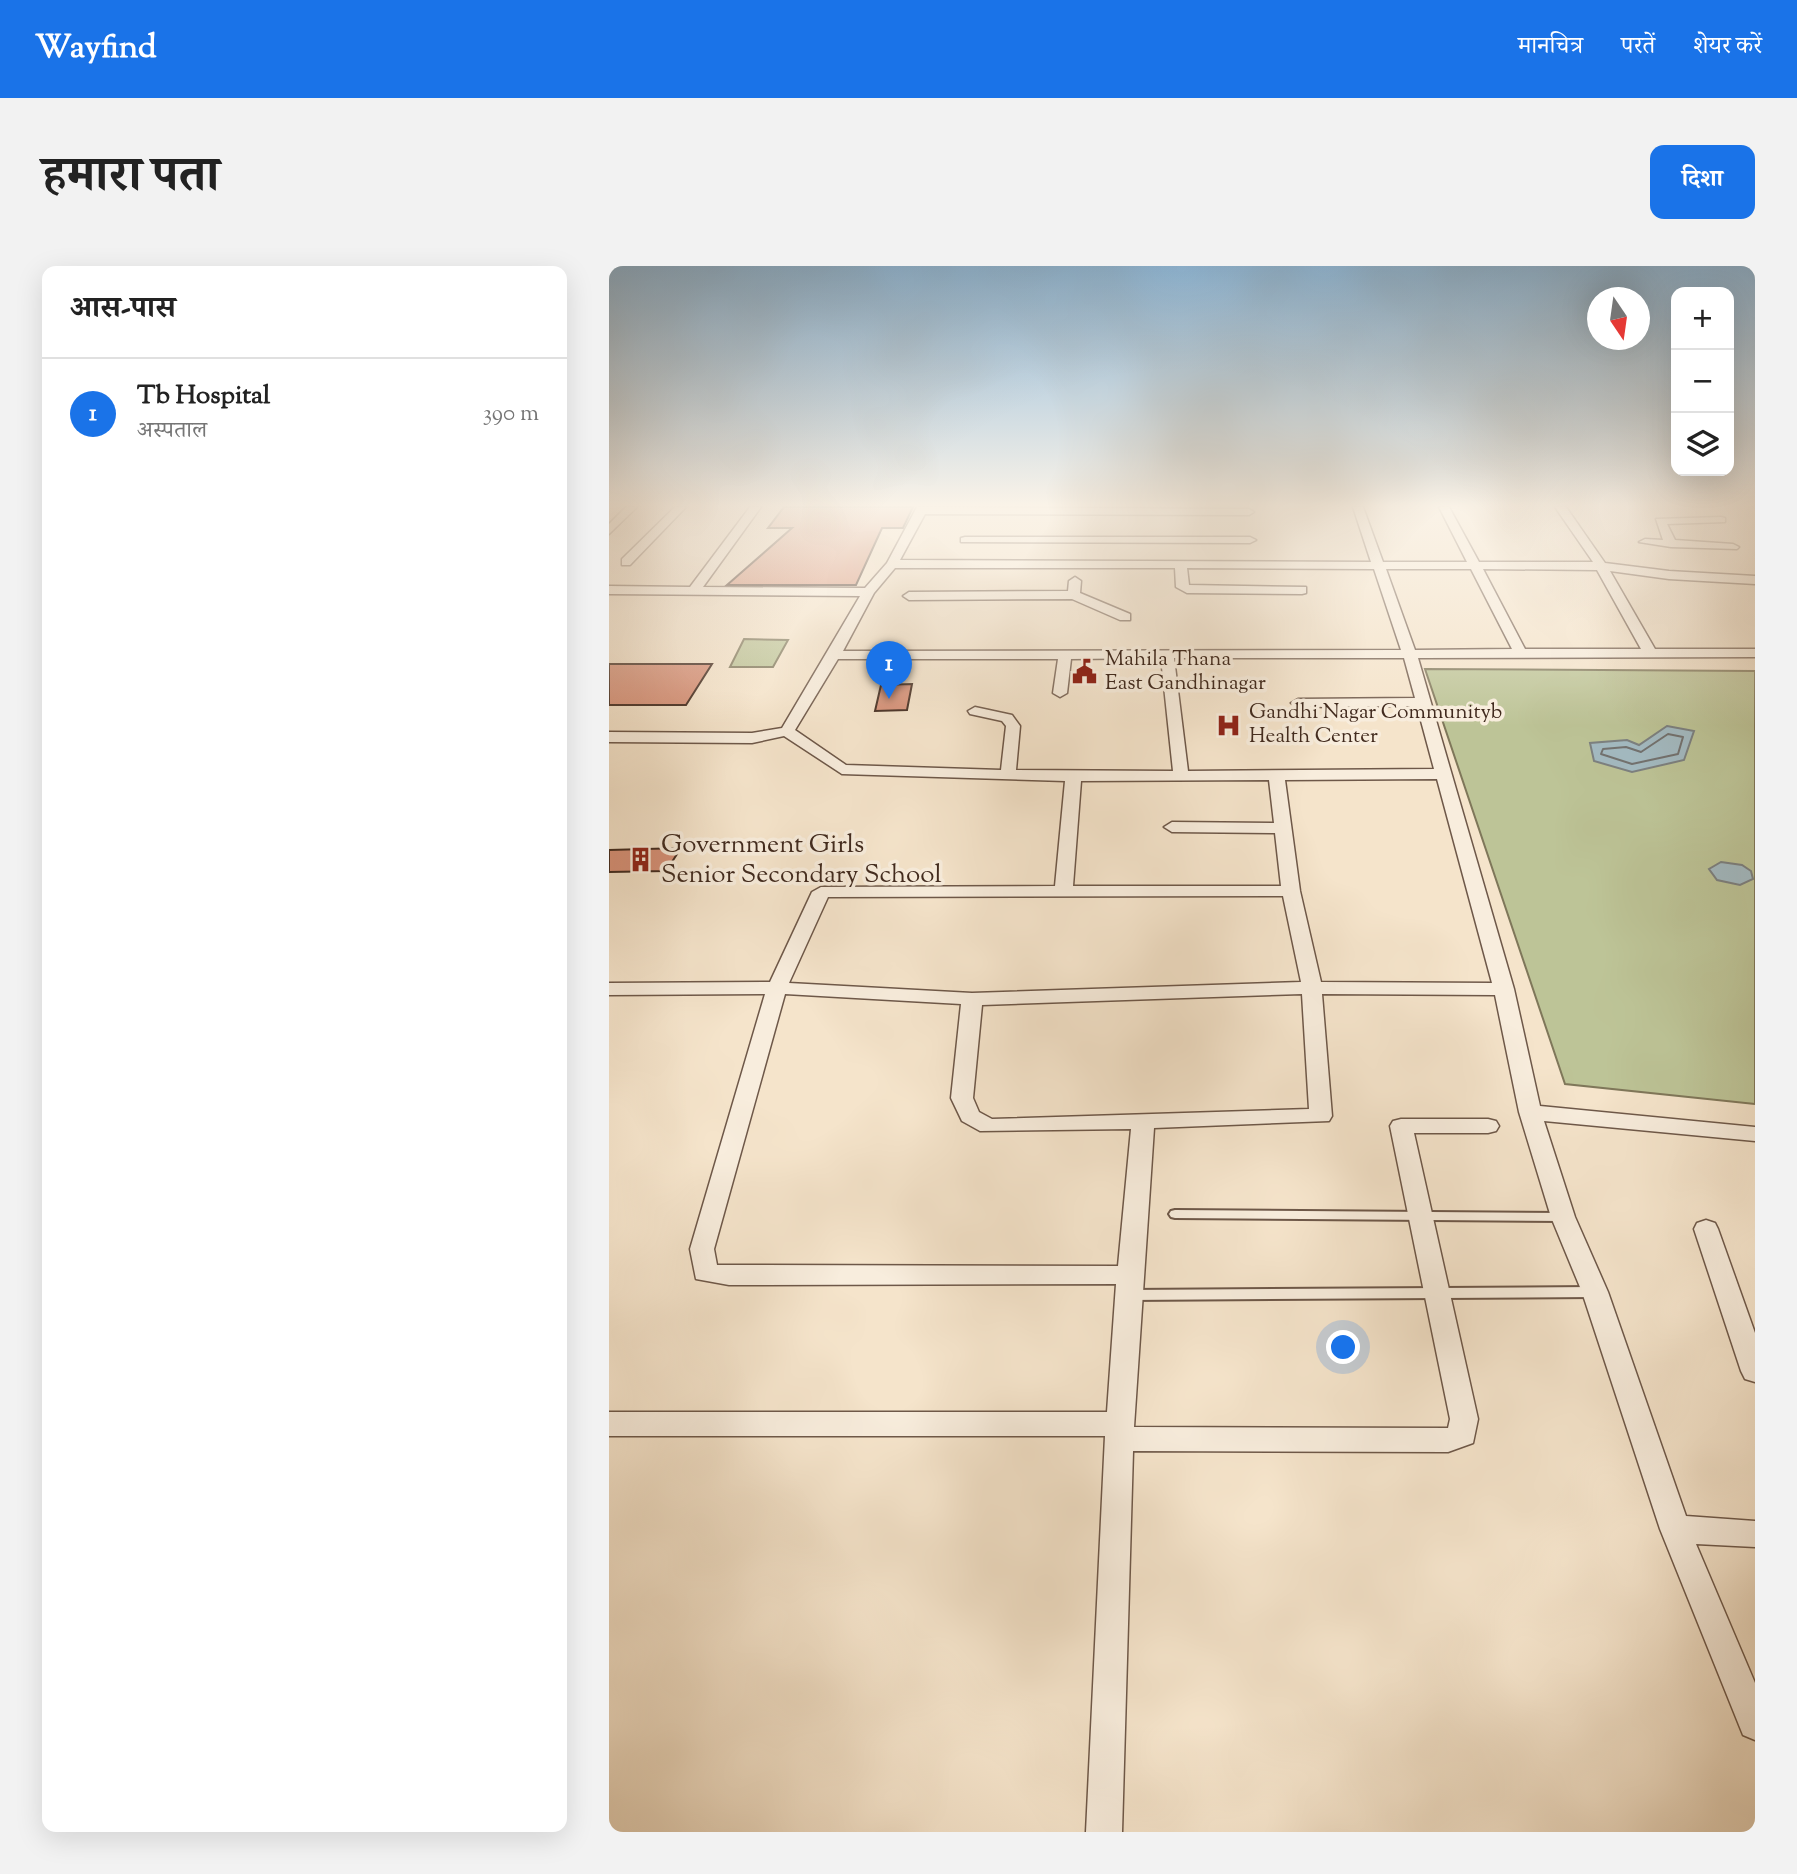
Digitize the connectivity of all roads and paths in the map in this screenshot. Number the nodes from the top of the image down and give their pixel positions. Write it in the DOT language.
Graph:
graph roads {
  1 [pos="702,580"];
  2 [pos="878,580"];
  3 [pos="1076,580"];
  4 [pos="1182,580"];
  5 [pos="1385,580"];
  6 [pos="1482,580"];
  7 [pos="1609,580"];
  8 [pos="695,589"];
  9 [pos="609,590"];
  10 [pos="1302,590"];
  11 [pos="868,592"];
  12 [pos="1074,595"];
  13 [pos="909,596"];
  14 [pos="1125,617"];
  15 [pos="1650,653"];
  16 [pos="1755,653"];
  17 [pos="1065,654"];
  18 [pos="1167,654"];
  19 [pos="1521,654"];
  20 [pos="834,655"];
  21 [pos="1410,655"];
  22 [pos="1060,693"];
  23 [pos="1423,702"];
  24 [pos="1298,703"];
  25 [pos="975,711"];
  26 [pos="787,731"];
  27 [pos="609,737"];
  28 [pos="1008,774"];
  29 [pos="1181,774"];
  30 [pos="1441,774"];
  31 [pos="1073,776"];
  32 [pos="1277,776"];
  33 [pos="1172,827"];
  34 [pos="1282,828"];
  35 [pos="1064,890"];
  36 [pos="1291,891"];
  37 [pos="777,988"];
  38 [pos="1312,988"];
  39 [pos="609,989"];
  40 [pos="1504,989"];
  41 [pos="972,999"];
  42 [pos="1531,1112"];
  43 [pos="1143,1124"];
  44 [pos="1488,1126"];
  45 [pos="1755,1134"];
  46 [pos="1175,1214"];
  47 [pos="1419,1214"];
  48 [pos="1563,1217"];
  49 [pos="1706,1228"];
  50 [pos="1127,1285"];
  51 [pos="1595,1292"];
  52 [pos="1435,1293"];
  53 [pos="1755,1371"];
  54 [pos="609,1424"];
  55 [pos="1118,1432"];
  56 [pos="1675,1529"];
  57 [pos="1755,1534"];
  58 [pos="1754,1714"];
  59 [pos="1104,1832"];
  1 -- 8 [label="street"];
  2 -- 11 [label="street"];
  3 -- 12 [label="street"];
  4 -- 10 [label="street"];
  5 -- 21 [label="street"];
  6 -- 19 [label="street"];
  7 -- 15 [label="street"];
  8 -- 9 [label="street"];
  8 -- 11 [label="street"];
  11 -- 20 [label="street"];
  12 -- 13 [label="street"];
  12 -- 14 [label="street"];
  15 -- 16 [label="street"];
  15 -- 19 [label="street"];
  17 -- 18 [label="street"];
  17 -- 20 [label="street"];
  17 -- 22 [label="street"];
  18 -- 21 [label="street"];
  18 -- 29 [label="street"];
  19 -- 21 [label="street"];
  20 -- 26 [label="street"];
  21 -- 23 [label="street"];
  23 -- 24 [label="street"];
  23 -- 30 [label="street"];
  25 -- 28 [label="street"];
  26 -- 27 [label="street"];
  26 -- 28 [label="street"];
  28 -- 31 [label="street"];
  29 -- 31 [label="street"];
  29 -- 32 [label="street"];
  30 -- 32 [label="street"];
  30 -- 40 [label="street"];
  31 -- 35 [label="street"];
  32 -- 34 [label="street"];
  33 -- 34 [label="street"];
  34 -- 36 [label="street"];
  35 -- 36 [label="street"];
  35 -- 37 [label="street"];
  36 -- 38 [label="street"];
  37 -- 39 [label="street"];
  37 -- 41 [label="street"];
  37 -- 50 [label="street"];
  38 -- 40 [label="street"];
  38 -- 41 [label="street"];
  38 -- 43 [label="street"];
  40 -- 42 [label="street"];
  41 -- 43 [label="street"];
  42 -- 45 [label="street"];
  42 -- 48 [label="street"];
  43 -- 50 [label="street"];
  44 -- 47 [label="street"];
  46 -- 47 [label="lane"];
  47 -- 48 [label="lane"];
  47 -- 52 [label="street"];
  48 -- 51 [label="street"];
  49 -- 53 [label="street"];
  50 -- 52 [label="lane"];
  50 -- 55 [label="street"];
  51 -- 52 [label="lane"];
  51 -- 56 [label="street"];
  52 -- 55 [label="street"];
  54 -- 55 [label="street"];
  55 -- 59 [label="street"];
  56 -- 57 [label="street"];
  56 -- 58 [label="street"];
}
